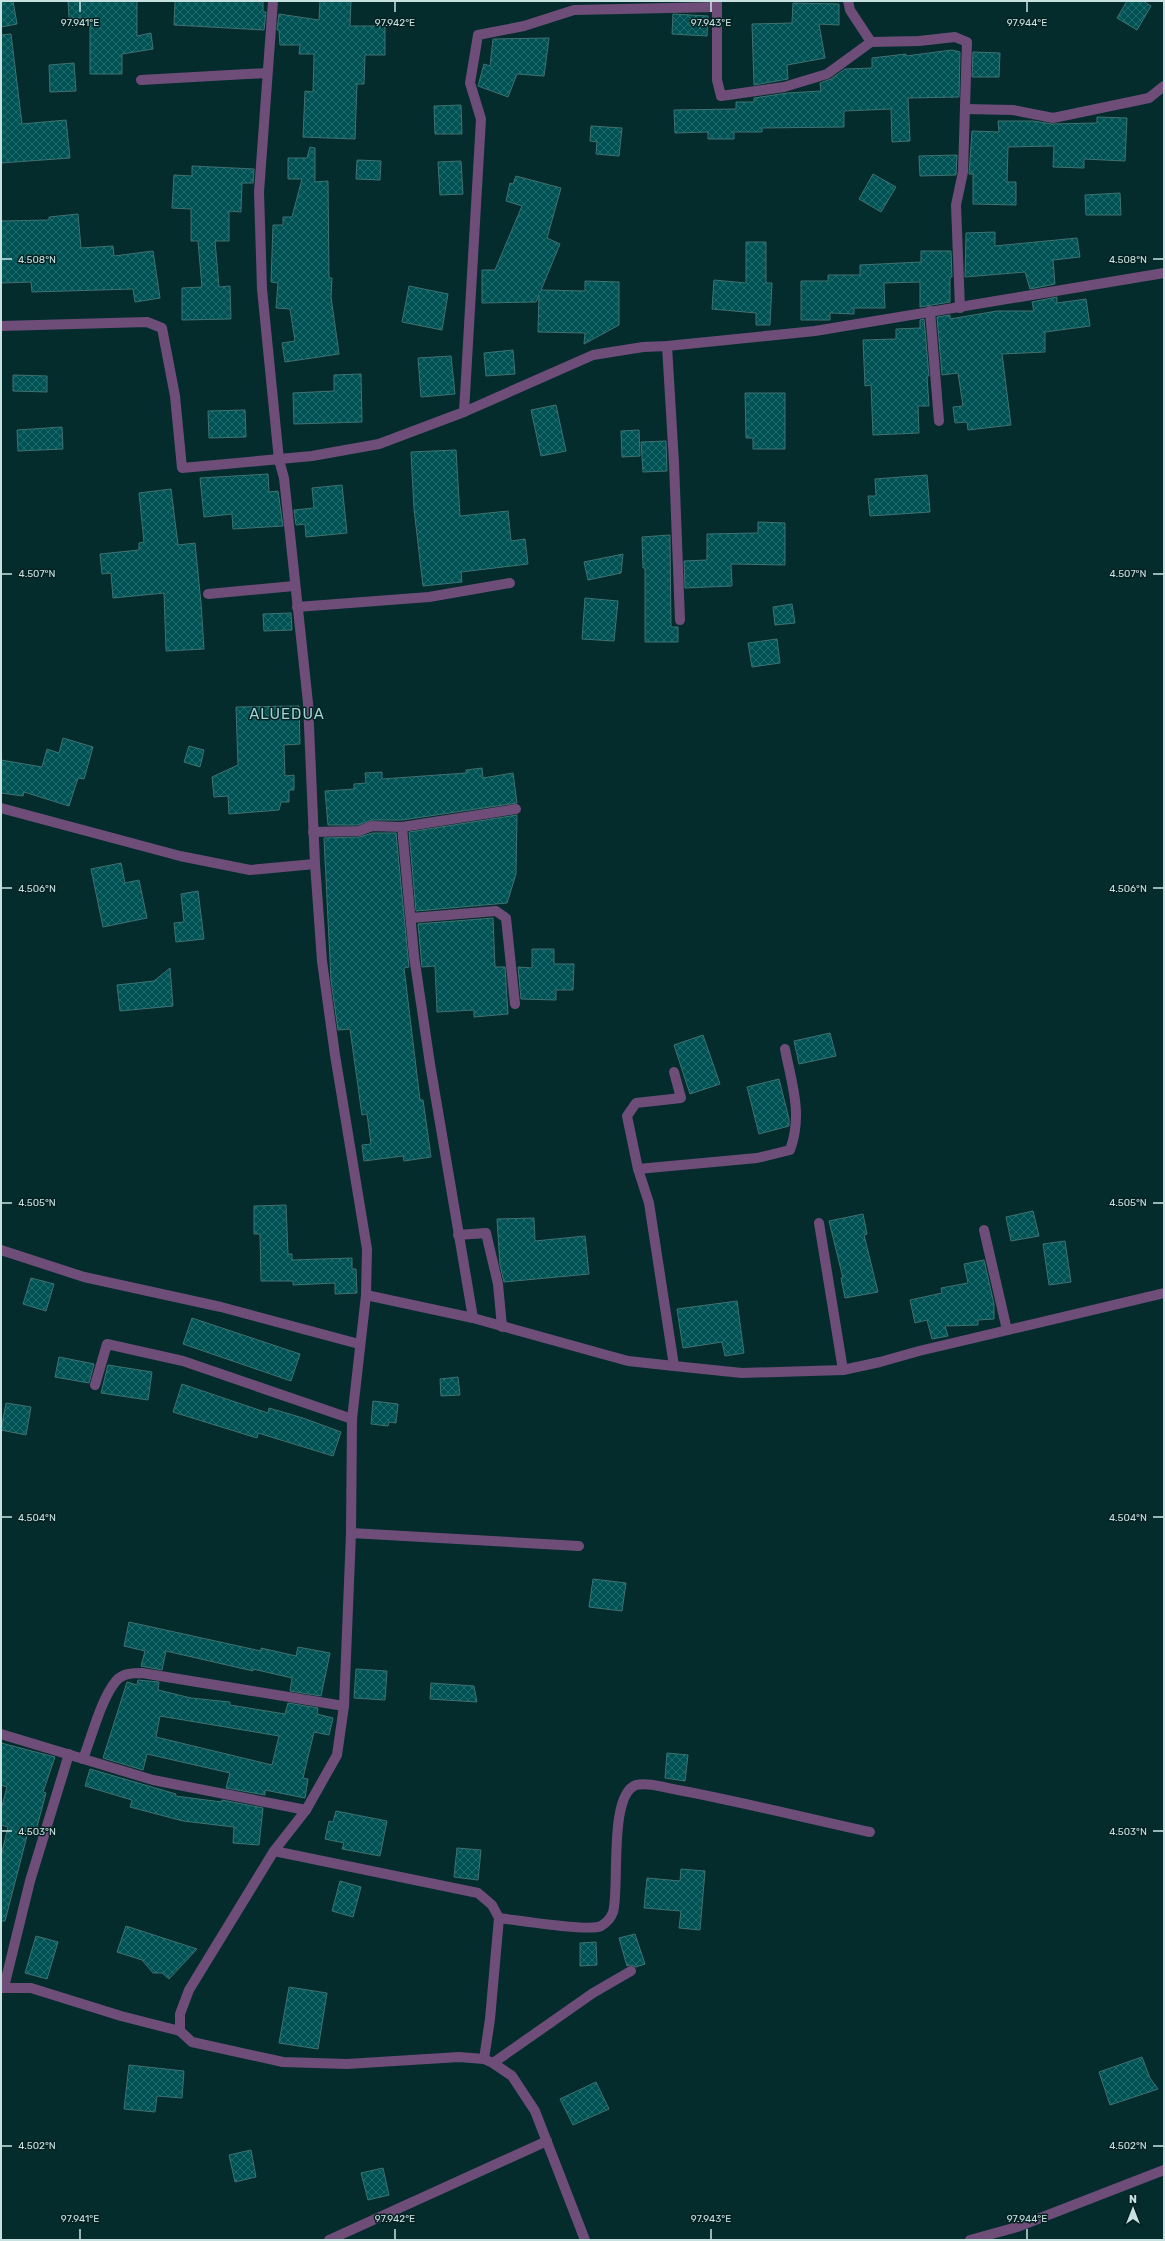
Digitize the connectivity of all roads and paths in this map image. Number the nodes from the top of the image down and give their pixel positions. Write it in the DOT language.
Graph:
graph roads {
  1 [pos="273,1"];
  2 [pos="848,1"];
  3 [pos="717,4"];
  4 [pos="574,6"];
  5 [pos="871,42"];
  6 [pos="267,73"];
  7 [pos="140,80"];
  8 [pos="1164,86"];
  9 [pos="965,109"];
  10 [pos="1164,273"];
  11 [pos="960,308"];
  12 [pos="930,311"];
  13 [pos="1,326"];
  14 [pos="667,346"];
  15 [pos="464,412"];
  16 [pos="939,421"];
  17 [pos="279,460"];
  18 [pos="510,583"];
  19 [pos="294,586"];
  20 [pos="208,594"];
  21 [pos="297,606"];
  22 [pos="680,620"];
  23 [pos="1,808"];
  24 [pos="516,809"];
  25 [pos="402,827"];
  26 [pos="313,832"];
  27 [pos="315,864"];
  28 [pos="411,918"];
  29 [pos="515,1004"];
  30 [pos="785,1049"];
  31 [pos="674,1072"];
  32 [pos="638,1169"];
  33 [pos="819,1223"];
  34 [pos="984,1230"];
  35 [pos="458,1235"];
  36 [pos="1,1250"];
  37 [pos="1164,1293"];
  38 [pos="366,1295"];
  39 [pos="473,1318"];
  40 [pos="502,1326"];
  41 [pos="1007,1330"];
  42 [pos="359,1344"];
  43 [pos="674,1366"];
  44 [pos="843,1370"];
  45 [pos="95,1385"];
  46 [pos="352,1419"];
  47 [pos="351,1533"];
  48 [pos="579,1546"];
  49 [pos="344,1706"];
  50 [pos="1,1734"];
  51 [pos="69,1754"];
  52 [pos="83,1758"];
  53 [pos="306,1810"];
  54 [pos="870,1832"];
  55 [pos="274,1851"];
  56 [pos="499,1918"];
  57 [pos="632,1971"];
  58 [pos="2,1988"];
  59 [pos="180,2031"];
  60 [pos="489,2061"];
  61 [pos="547,2142"];
  62 [pos="1164,2170"];
  63 [pos="329,2240"];
  64 [pos="585,2240"];
  65 [pos="970,2240"];
  1 -- 6 [label="street"];
  2 -- 5 [label="street"];
  3 -- 4 [label="street"];
  3 -- 5 [label="street"];
  4 -- 15 [label="street"];
  5 -- 9 [label="street"];
  6 -- 7 [label="street"];
  6 -- 17 [label="street"];
  8 -- 9 [label="street"];
  9 -- 11 [label="street"];
  10 -- 11 [label="street"];
  11 -- 12 [label="street"];
  12 -- 14 [label="street"];
  12 -- 16 [label="street"];
  13 -- 17 [label="street"];
  14 -- 15 [label="street"];
  14 -- 22 [label="street"];
  15 -- 17 [label="street"];
  17 -- 19 [label="street"];
  18 -- 21 [label="street"];
  19 -- 20 [label="street"];
  19 -- 21 [label="street"];
  21 -- 26 [label="street"];
  23 -- 27 [label="street"];
  24 -- 25 [label="street"];
  25 -- 26 [label="street"];
  25 -- 28 [label="street"];
  26 -- 27 [label="street"];
  27 -- 38 [label="street"];
  28 -- 29 [label="street"];
  28 -- 35 [label="street"];
  30 -- 32 [label="street"];
  31 -- 32 [label="street"];
  32 -- 43 [label="street"];
  33 -- 44 [label="street"];
  34 -- 41 [label="street"];
  35 -- 39 [label="street"];
  35 -- 40 [label="street"];
  36 -- 42 [label="street"];
  37 -- 41 [label="street"];
  38 -- 39 [label="street"];
  38 -- 42 [label="street"];
  39 -- 40 [label="street"];
  40 -- 43 [label="street"];
  41 -- 44 [label="street"];
  42 -- 46 [label="street"];
  43 -- 44 [label="street"];
  45 -- 46 [label="street"];
  46 -- 47 [label="street"];
  47 -- 48 [label="street"];
  47 -- 49 [label="street"];
  49 -- 52 [label="street"];
  49 -- 53 [label="street"];
  50 -- 51 [label="street"];
  51 -- 52 [label="street"];
  51 -- 58 [label="street"];
  52 -- 53 [label="street"];
  53 -- 55 [label="street"];
  54 -- 56 [label="street"];
  55 -- 56 [label="street"];
  55 -- 59 [label="street"];
  56 -- 60 [label="street"];
  57 -- 60 [label="street"];
  58 -- 59 [label="street"];
  59 -- 60 [label="street"];
  60 -- 61 [label="street"];
  61 -- 63 [label="street"];
  61 -- 64 [label="street"];
  62 -- 65 [label="street"];
}
